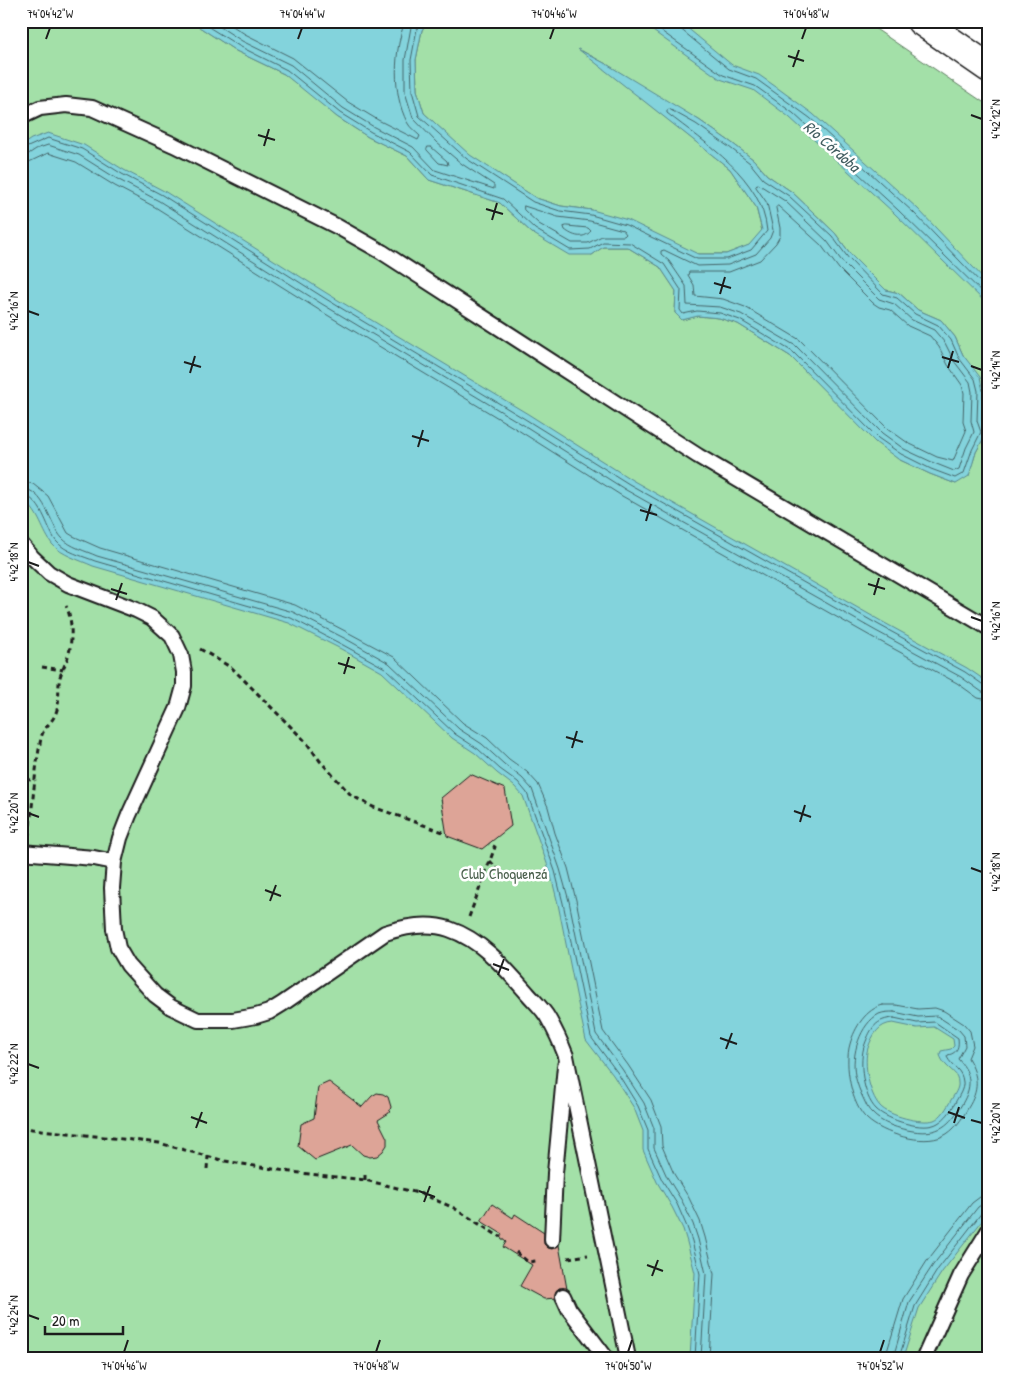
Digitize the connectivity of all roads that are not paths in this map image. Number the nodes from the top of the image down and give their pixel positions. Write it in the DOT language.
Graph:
graph roads {
  1 [pos="921,21"];
  2 [pos="989,68"];
  3 [pos="21,117"];
  4 [pos="21,544"];
  5 [pos="989,628"];
  6 [pos="24,852"];
  7 [pos="114,862"];
  8 [pos="566,1056"];
  9 [pos="989,1230"];
  10 [pos="552,1240"];
  11 [pos="563,1296"];
  12 [pos="606,1358"];
  13 [pos="628,1358"];
  14 [pos="924,1358"];
  1 -- 2 [label="street"];
  3 -- 5 [label="lane"];
  4 -- 7 [label="lane"];
  6 -- 7 [label="lane"];
  7 -- 8 [label="lane"];
  8 -- 10 [label="lane"];
  8 -- 13 [label="lane"];
  9 -- 14 [label="lane"];
  11 -- 12 [label="lane"];
}
